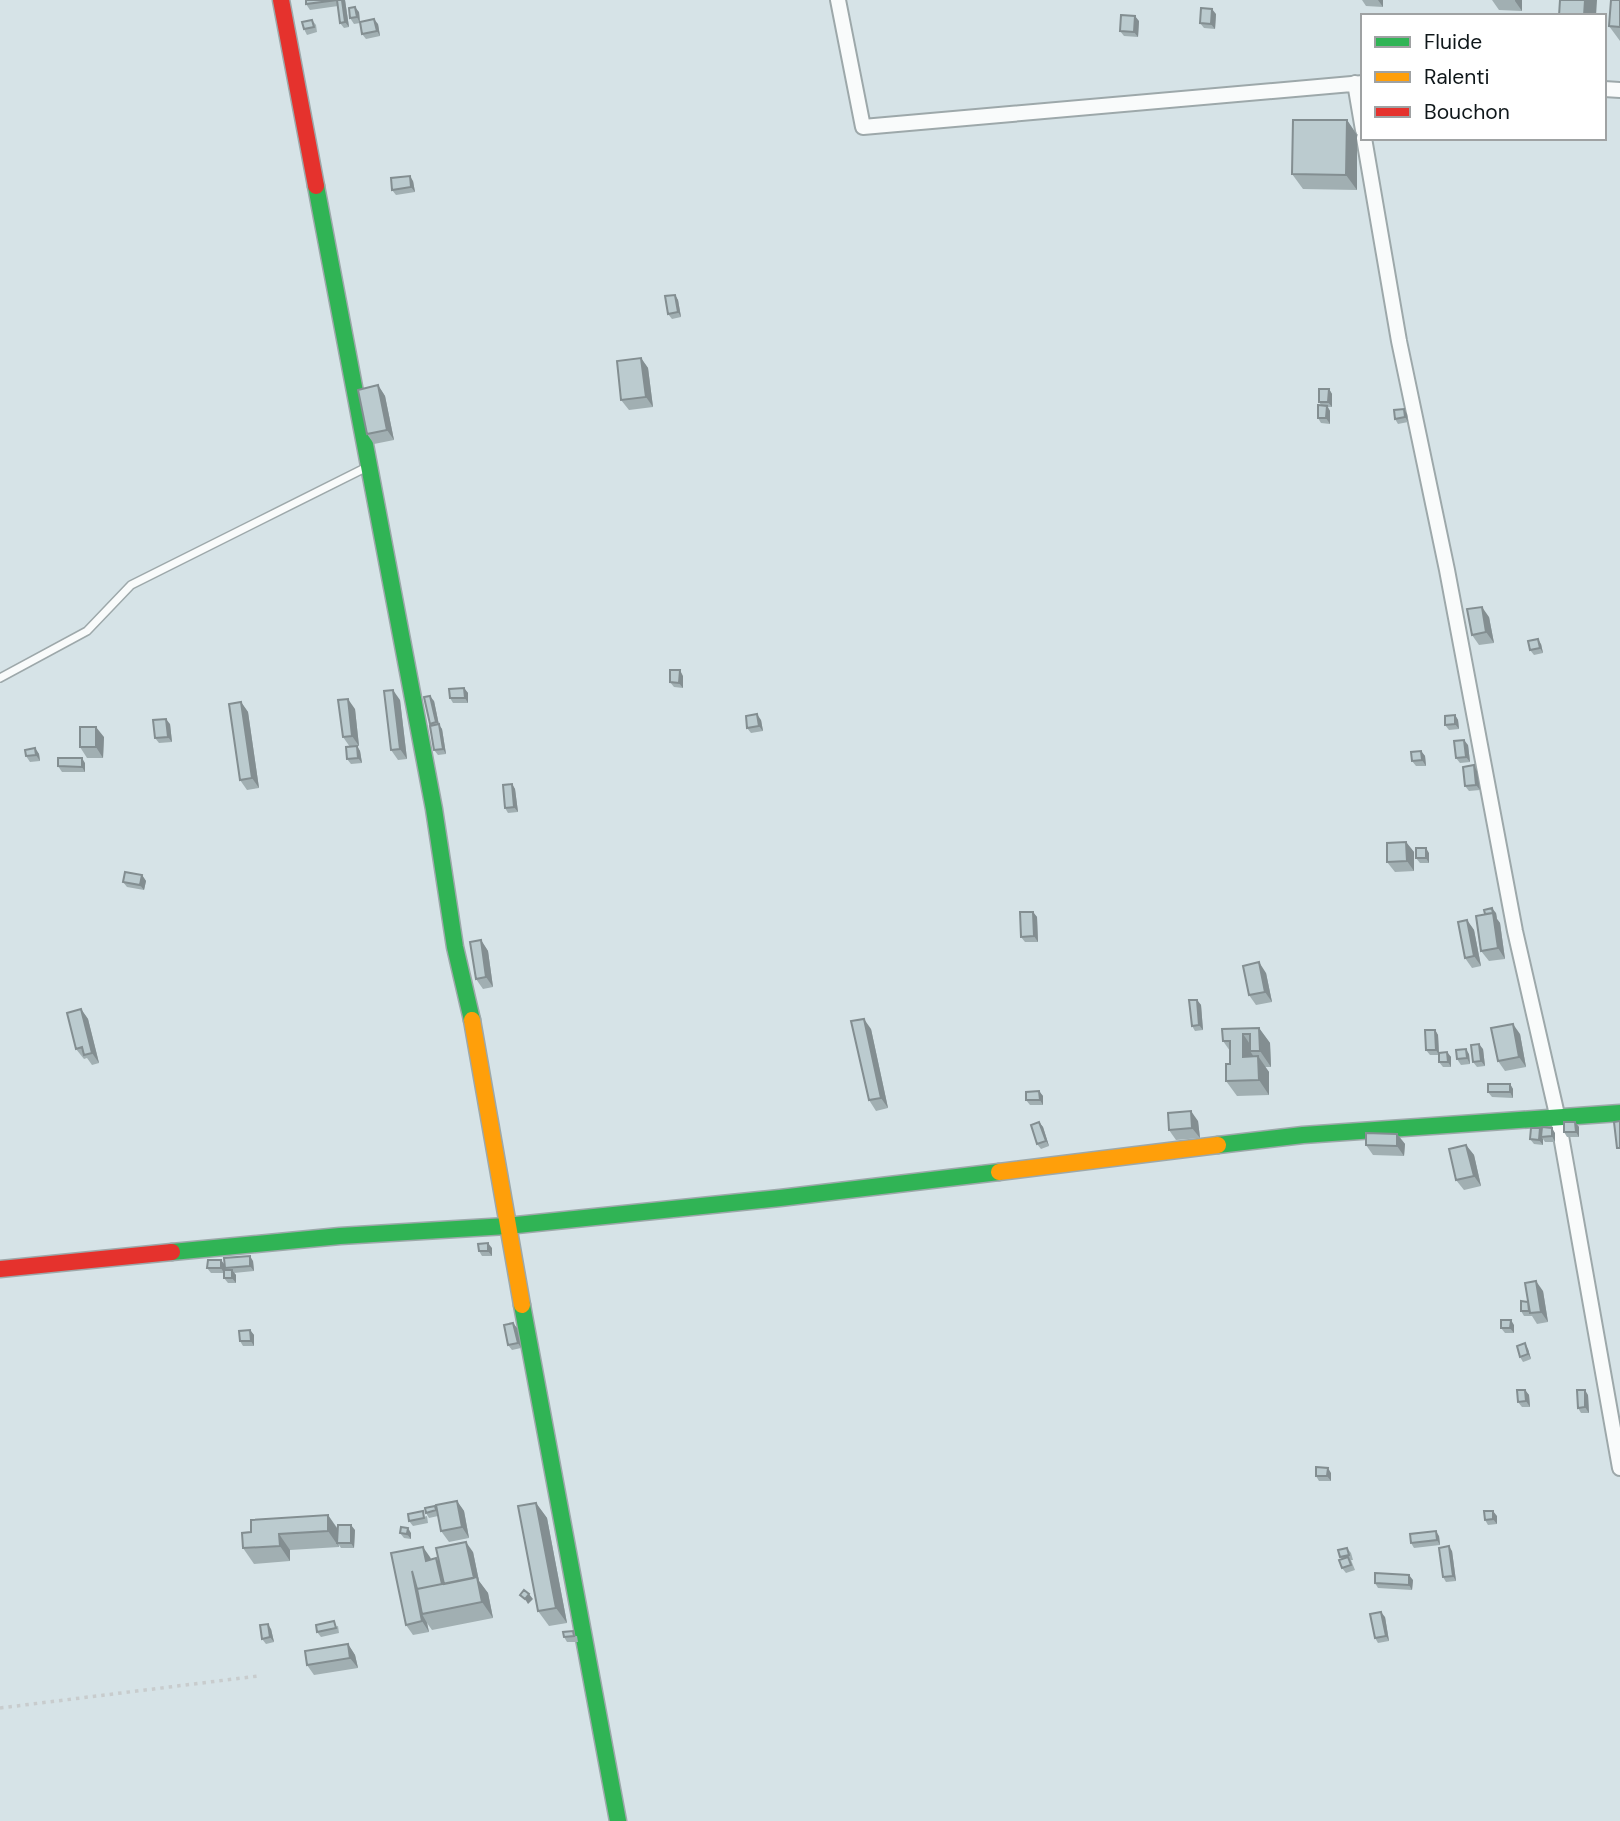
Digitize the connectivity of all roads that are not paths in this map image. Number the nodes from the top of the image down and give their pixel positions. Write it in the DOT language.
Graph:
graph roads {
  1 [pos="281,0"];
  2 [pos="838,0"];
  3 [pos="1359,83"];
  4 [pos="1361,106"];
  5 [pos="1364,140"];
  6 [pos="368,466"];
  7 [pos="0,678"];
  8 [pos="1620,1113"];
  9 [pos="1558,1119"];
  10 [pos="507,1226"];
  11 [pos="0,1269"];
  12 [pos="1620,1468"];
  13 [pos="618,1821"];
  1 -- 6 [label="street"];
  2 -- 3 [label="street"];
  3 -- 4 [label="street"];
  5 -- 9 [label="street"];
  6 -- 7 [label="lane"];
  6 -- 10 [label="street"];
  8 -- 9 [label="street"];
  9 -- 10 [label="street"];
  9 -- 12 [label="street"];
  10 -- 11 [label="street"];
  10 -- 13 [label="street"];
}
